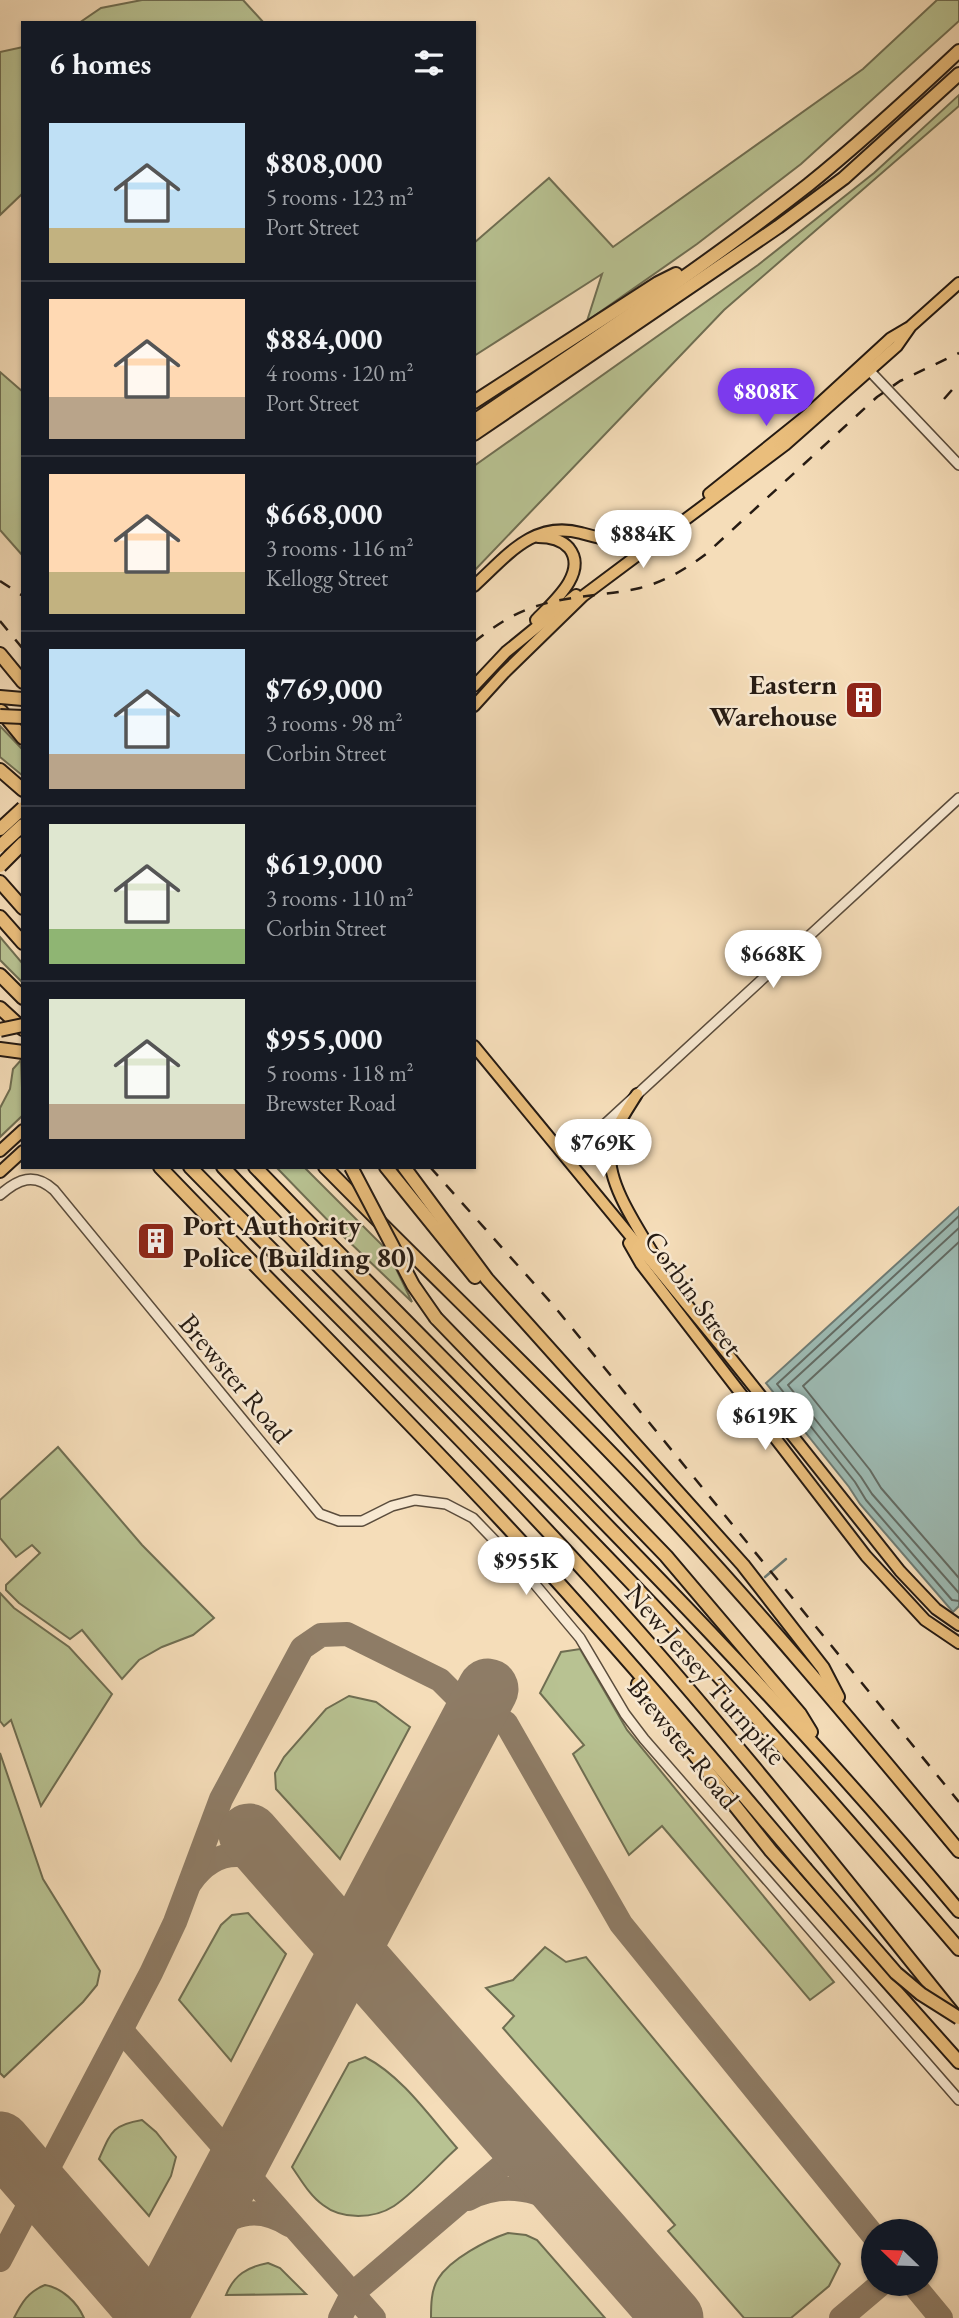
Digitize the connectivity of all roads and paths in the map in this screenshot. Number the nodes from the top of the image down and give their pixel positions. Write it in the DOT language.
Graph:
graph roads {
  1 [pos="959,51"];
  2 [pos="959,74"];
  3 [pos="714,255"];
  4 [pos="959,283"];
  5 [pos="629,323"];
  6 [pos="866,367"];
  7 [pos="476,401"];
  8 [pos="476,420"];
  9 [pos="476,433"];
  10 [pos="959,465"];
  11 [pos="685,516"];
  12 [pos="528,539"];
  13 [pos="646,540"];
  14 [pos="476,584"];
  15 [pos="578,597"];
  16 [pos="506,652"];
  17 [pos="0,654"];
  18 [pos="21,680"];
  19 [pos="476,684"];
  20 [pos="0,696"];
  21 [pos="21,699"];
  22 [pos="476,704"];
  23 [pos="0,710"];
  24 [pos="0,716"];
  25 [pos="21,717"];
  26 [pos="21,736"];
  27 [pos="0,770"];
  28 [pos="21,788"];
  29 [pos="959,798"];
  30 [pos="21,810"];
  31 [pos="0,820"];
  32 [pos="21,827"];
  33 [pos="0,829"];
  34 [pos="21,842"];
  35 [pos="0,846"];
  36 [pos="21,846"];
  37 [pos="0,866"];
  38 [pos="0,881"];
  39 [pos="21,906"];
  40 [pos="0,917"];
  41 [pos="21,941"];
  42 [pos="0,975"];
  43 [pos="21,996"];
  44 [pos="0,1008"];
  45 [pos="21,1025"];
  46 [pos="21,1027"];
  47 [pos="0,1030"];
  48 [pos="476,1048"];
  49 [pos="0,1049"];
  50 [pos="21,1052"];
  51 [pos="637,1094"];
  52 [pos="21,1132"];
  53 [pos="0,1151"];
  54 [pos="21,1153"];
  55 [pos="567,1159"];
  56 [pos="162,1169"];
  57 [pos="192,1169"];
  58 [pos="225,1169"];
  59 [pos="258,1169"];
  60 [pos="327,1169"];
  61 [pos="352,1169"];
  62 [pos="388,1169"];
  63 [pos="405,1169"];
  64 [pos="0,1172"];
  65 [pos="0,1195"];
  66 [pos="615,1219"];
  67 [pos="671,1286"];
  68 [pos="547,1349"];
  69 [pos="588,1617"];
  70 [pos="959,1625"];
  71 [pos="959,1643"];
  72 [pos="850,1719"];
  73 [pos="827,1759"];
  74 [pos="959,1852"];
  75 [pos="959,1911"];
  76 [pos="959,1949"];
  77 [pos="959,2019"];
  78 [pos="959,2062"];
  79 [pos="959,2100"];
  1 -- 3 [label="highway"];
  2 -- 5 [label="highway"];
  3 -- 5 [label="highway"];
  3 -- 7 [label="highway"];
  4 -- 6 [label="main road"];
  5 -- 8 [label="highway"];
  5 -- 9 [label="highway"];
  6 -- 10 [label="street"];
  6 -- 11 [label="main road"];
  11 -- 13 [label="main road"];
  11 -- 15 [label="main road"];
  12 -- 13 [label="main road"];
  12 -- 14 [label="main road"];
  12 -- 16 [label="main road"];
  13 -- 15 [label="main road"];
  15 -- 16 [label="main road"];
  15 -- 22 [label="main road"];
  16 -- 19 [label="main road"];
  17 -- 18 [label="highway"];
  20 -- 21 [label="highway"];
  23 -- 26 [label="highway"];
  24 -- 25 [label="highway, bridge"];
  27 -- 28 [label="highway"];
  29 -- 51 [label="street"];
  30 -- 33 [label="highway, bridge"];
  31 -- 34 [label="highway"];
  32 -- 35 [label="highway, bridge"];
  36 -- 37 [label="highway, bridge"];
  38 -- 39 [label="highway"];
  40 -- 41 [label="highway"];
  42 -- 43 [label="highway"];
  44 -- 45 [label="highway"];
  46 -- 47 [label="highway, bridge"];
  48 -- 55 [label="main road, Corbin Street"];
  49 -- 50 [label="highway"];
  51 -- 55 [label="street"];
  51 -- 67 [label="main road"];
  52 -- 53 [label="main road"];
  54 -- 64 [label="main road"];
  55 -- 66 [label="main road, Corbin Street"];
  56 -- 69 [label="highway"];
  57 -- 77 [label="highway, New Jersey Turnpike"];
  58 -- 76 [label="highway, New Jersey Turnpike"];
  59 -- 73 [label="highway, New Jersey Turnpike"];
  60 -- 72 [label="highway"];
  61 -- 73 [label="highway, bridge"];
  62 -- 68 [label="highway"];
  63 -- 68 [label="highway"];
  65 -- 79 [label="street, Brewster Road"];
  66 -- 67 [label="main road, Corbin Street"];
  66 -- 71 [label="main road, Corbin Street"];
  67 -- 70 [label="main road, Corbin Street"];
  68 -- 72 [label="highway"];
  69 -- 77 [label="highway, bridge"];
  69 -- 78 [label="highway"];
  72 -- 74 [label="highway"];
  73 -- 75 [label="highway, New Jersey Turnpike"];
}
